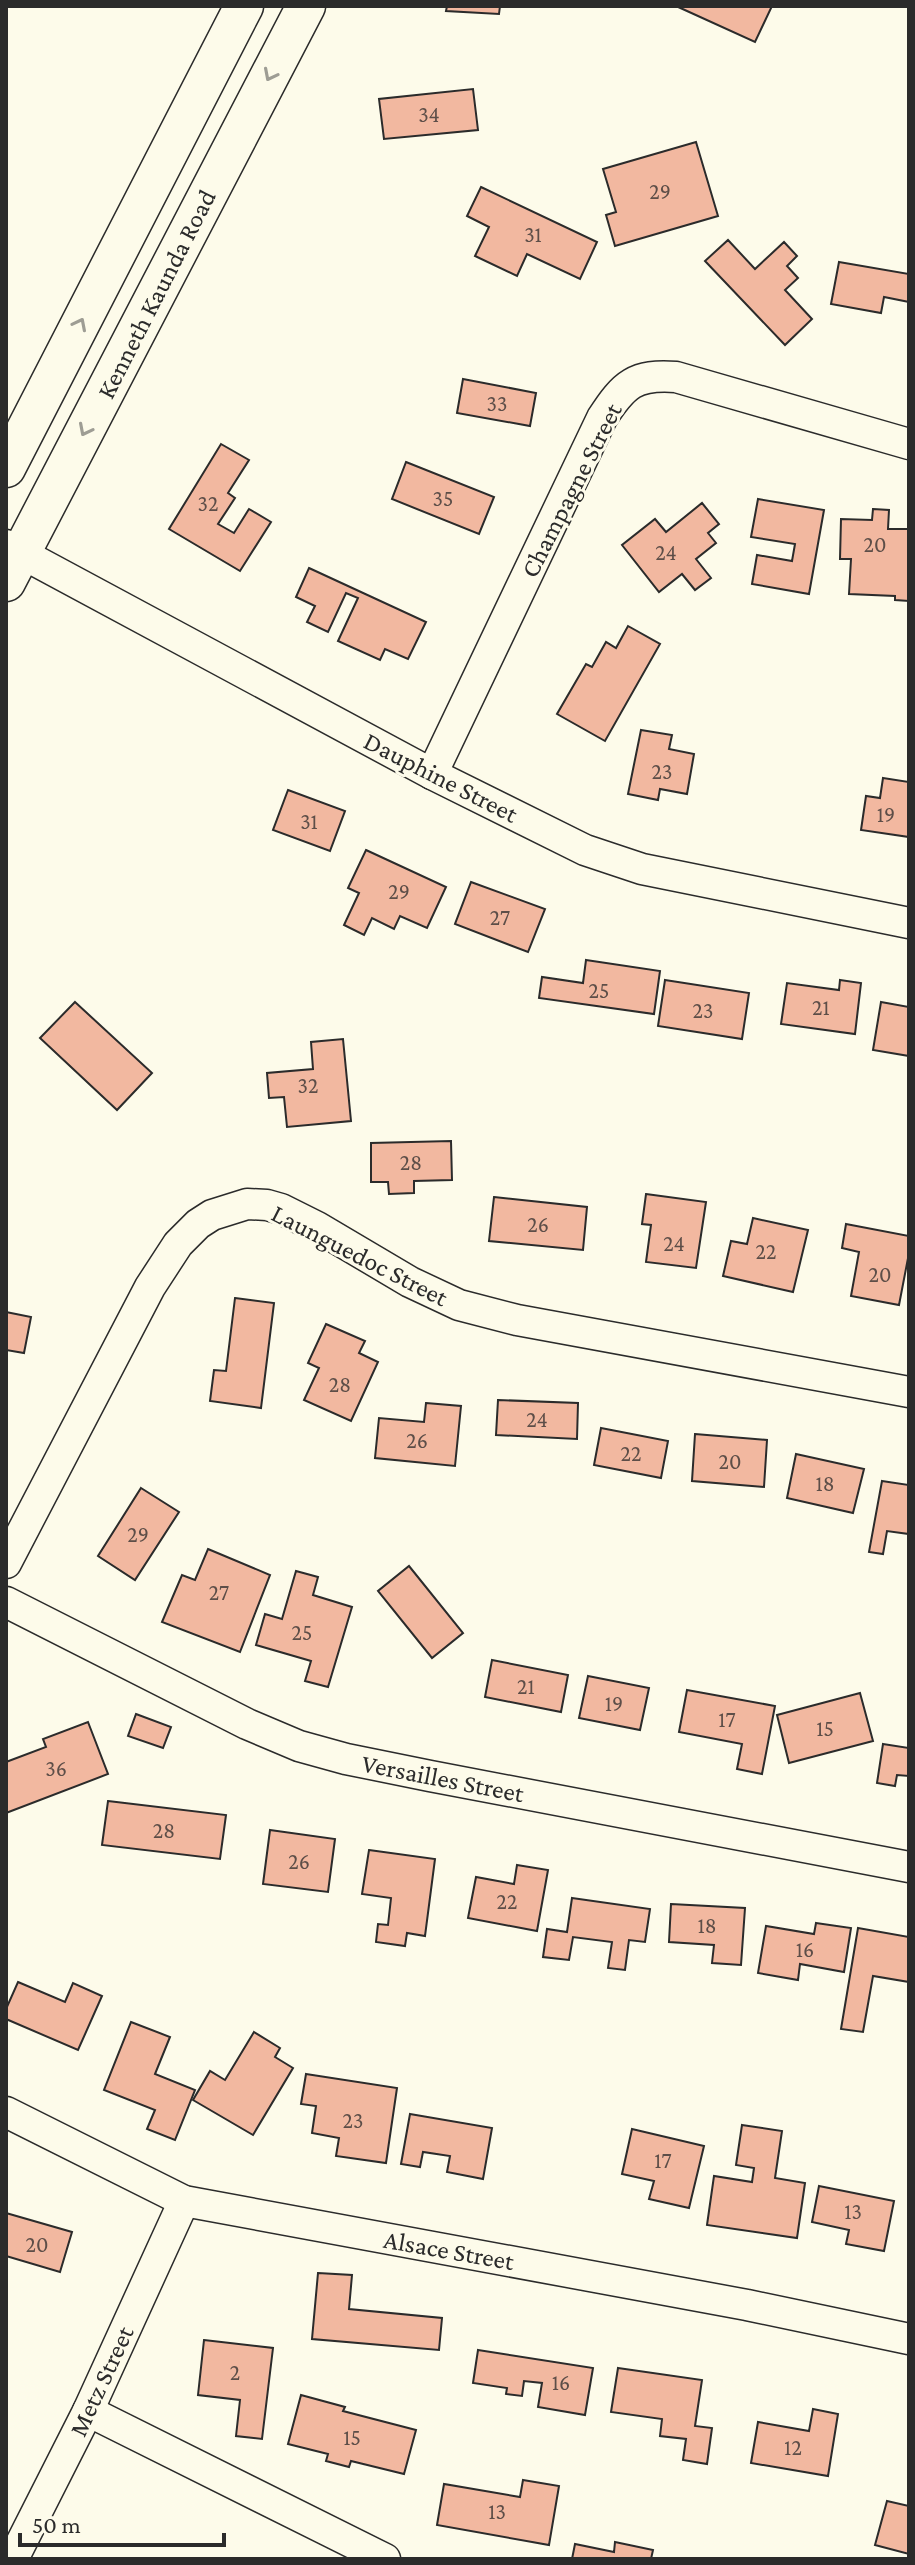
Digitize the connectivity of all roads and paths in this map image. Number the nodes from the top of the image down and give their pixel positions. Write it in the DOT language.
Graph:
graph roads {
  1 [pos="244,6"];
  2 [pos="306,6"];
  3 [pos="909,444"];
  4 [pos="6,468"];
  5 [pos="11,560"];
  6 [pos="432,774"];
  7 [pos="909,923"];
  8 [pos="909,1392"];
  9 [pos="6,1563"];
  10 [pos="6,1602"];
  11 [pos="909,1867"];
  12 [pos="6,2112"];
  13 [pos="184,2201"];
  14 [pos="909,2339"];
  15 [pos="88,2411"];
  16 [pos="13,2559"];
  17 [pos="385,2559"];
  4 -- 1 [label="main road, Kenneth Kaunda Road, one-way"];
  2 -- 5 [label="main road, Kenneth Kaunda Road, one-way"];
  3 -- 6 [label="street, Champagne Street"];
  5 -- 6 [label="street, Dauphine Street"];
  6 -- 7 [label="street, Dauphine Street"];
  8 -- 9 [label="street, Launguedoc Street"];
  10 -- 11 [label="street, Versailles Street"];
  12 -- 13 [label="street, Alsace Street"];
  13 -- 14 [label="street, Alsace Street"];
  13 -- 15 [label="street, Metz Street"];
  15 -- 16 [label="street, Metz Street"];
  15 -- 17 [label="street"];
}
